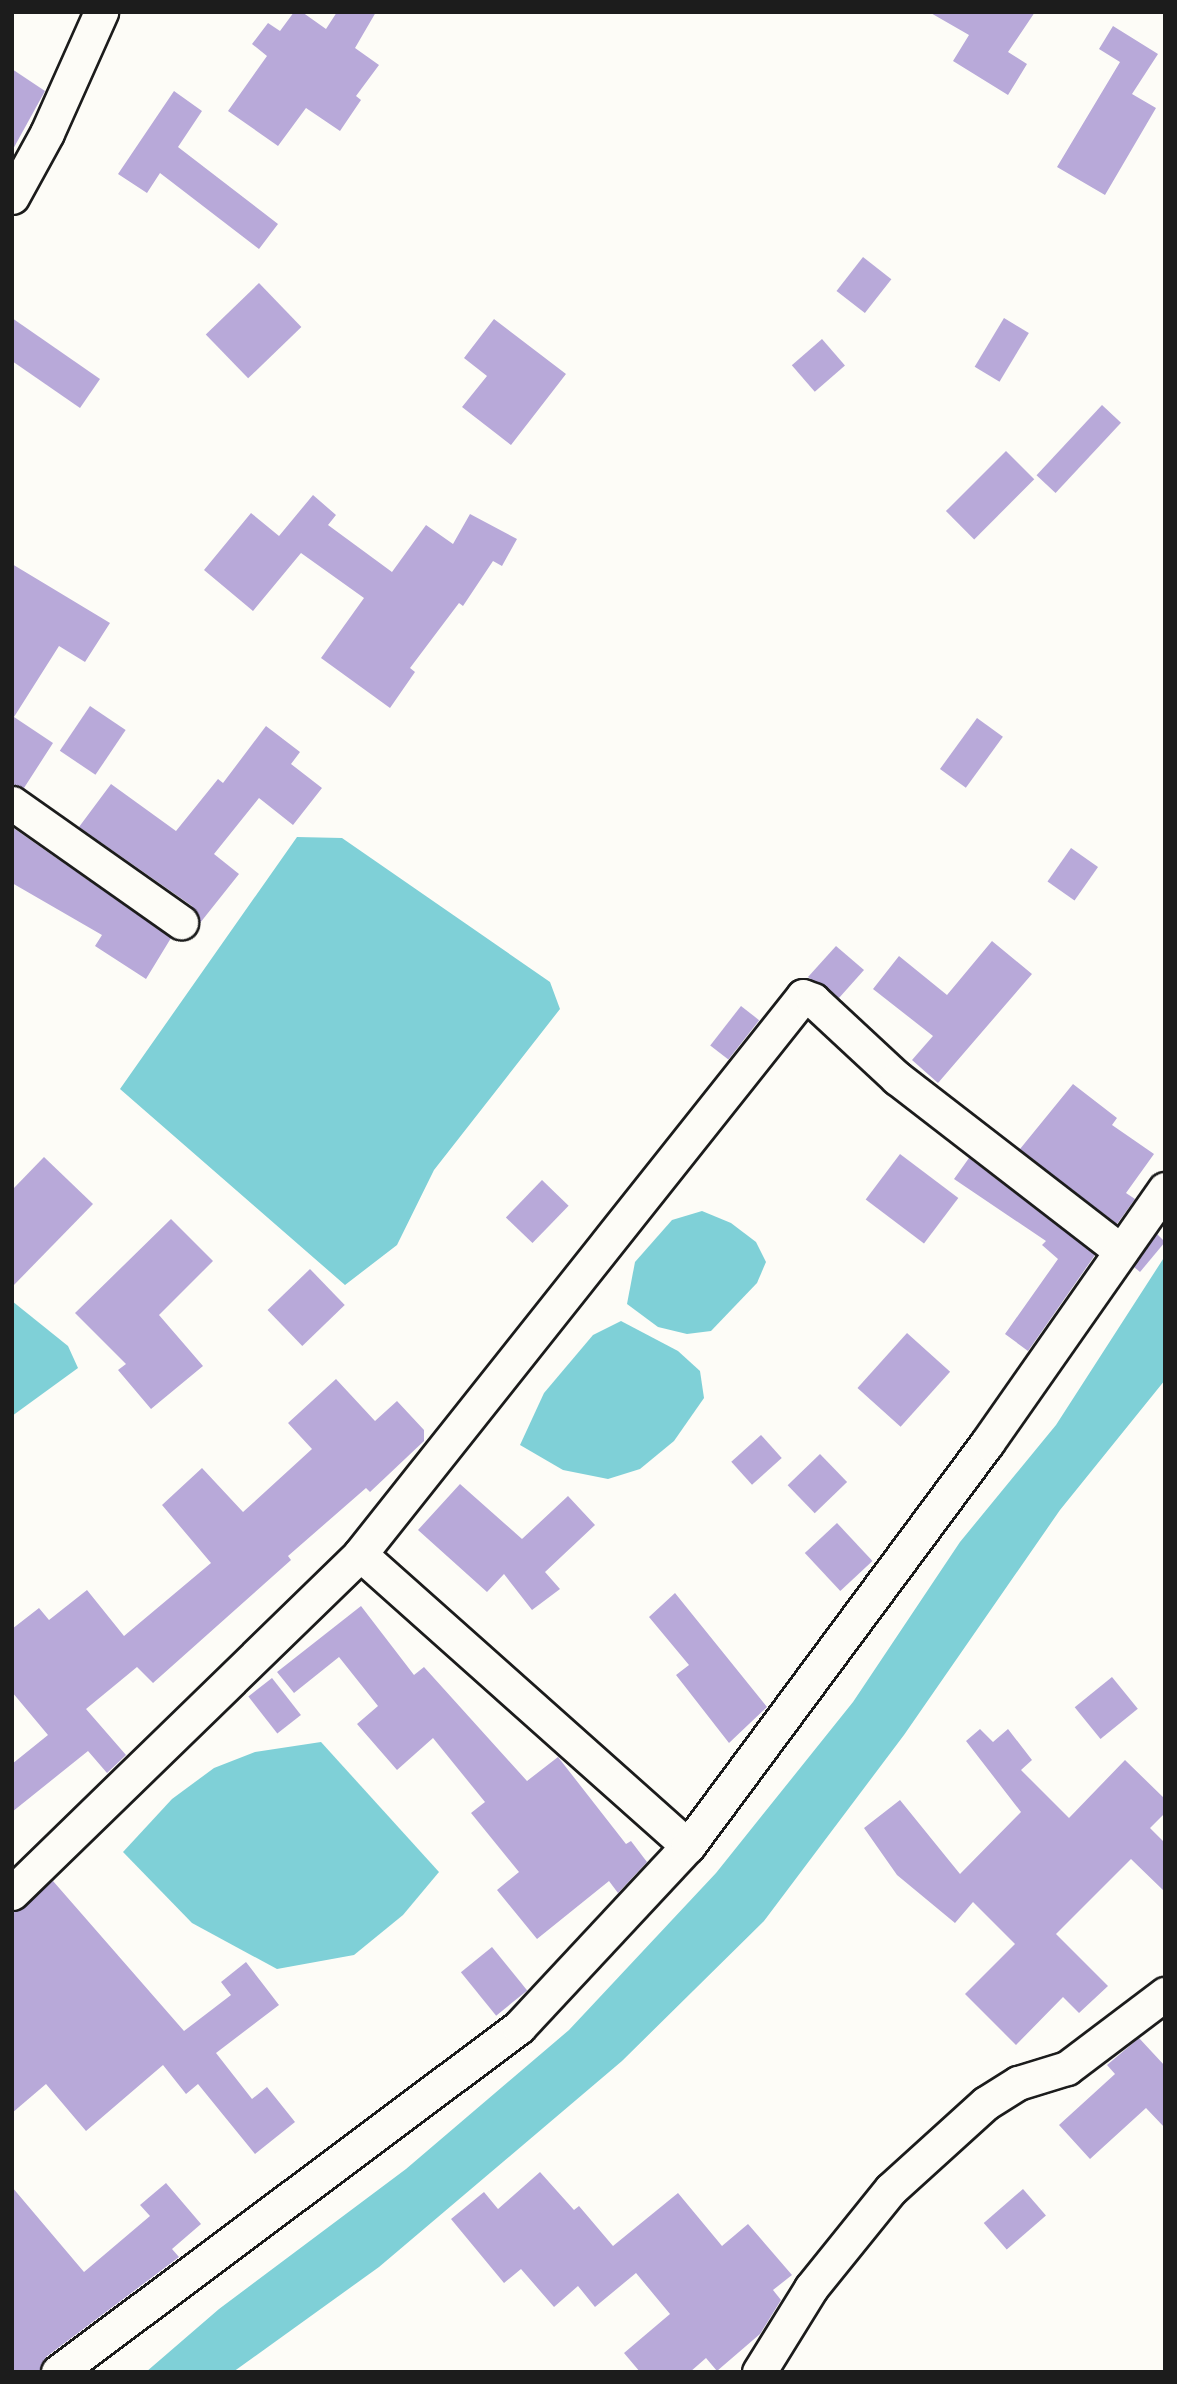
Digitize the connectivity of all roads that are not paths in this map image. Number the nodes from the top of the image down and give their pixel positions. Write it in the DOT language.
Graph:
graph roads {
  1 [pos="101,12"];
  2 [pos="12,197"];
  3 [pos="12,803"];
  4 [pos="181,922"];
  5 [pos="1165,1189"];
  6 [pos="1121,1251"];
  7 [pos="360,1554"];
  8 [pos="688,1846"];
  9 [pos="12,1893"];
  10 [pos="1165,1994"];
  11 [pos="58,2372"];
  12 [pos="759,2372"];
  1 -- 2 [label="street"];
  3 -- 4 [label="street"];
  5 -- 6 [label="street"];
  6 -- 7 [label="street"];
  6 -- 8 [label="street"];
  7 -- 8 [label="street"];
  7 -- 9 [label="street"];
  8 -- 11 [label="street"];
  10 -- 12 [label="street"];
}
